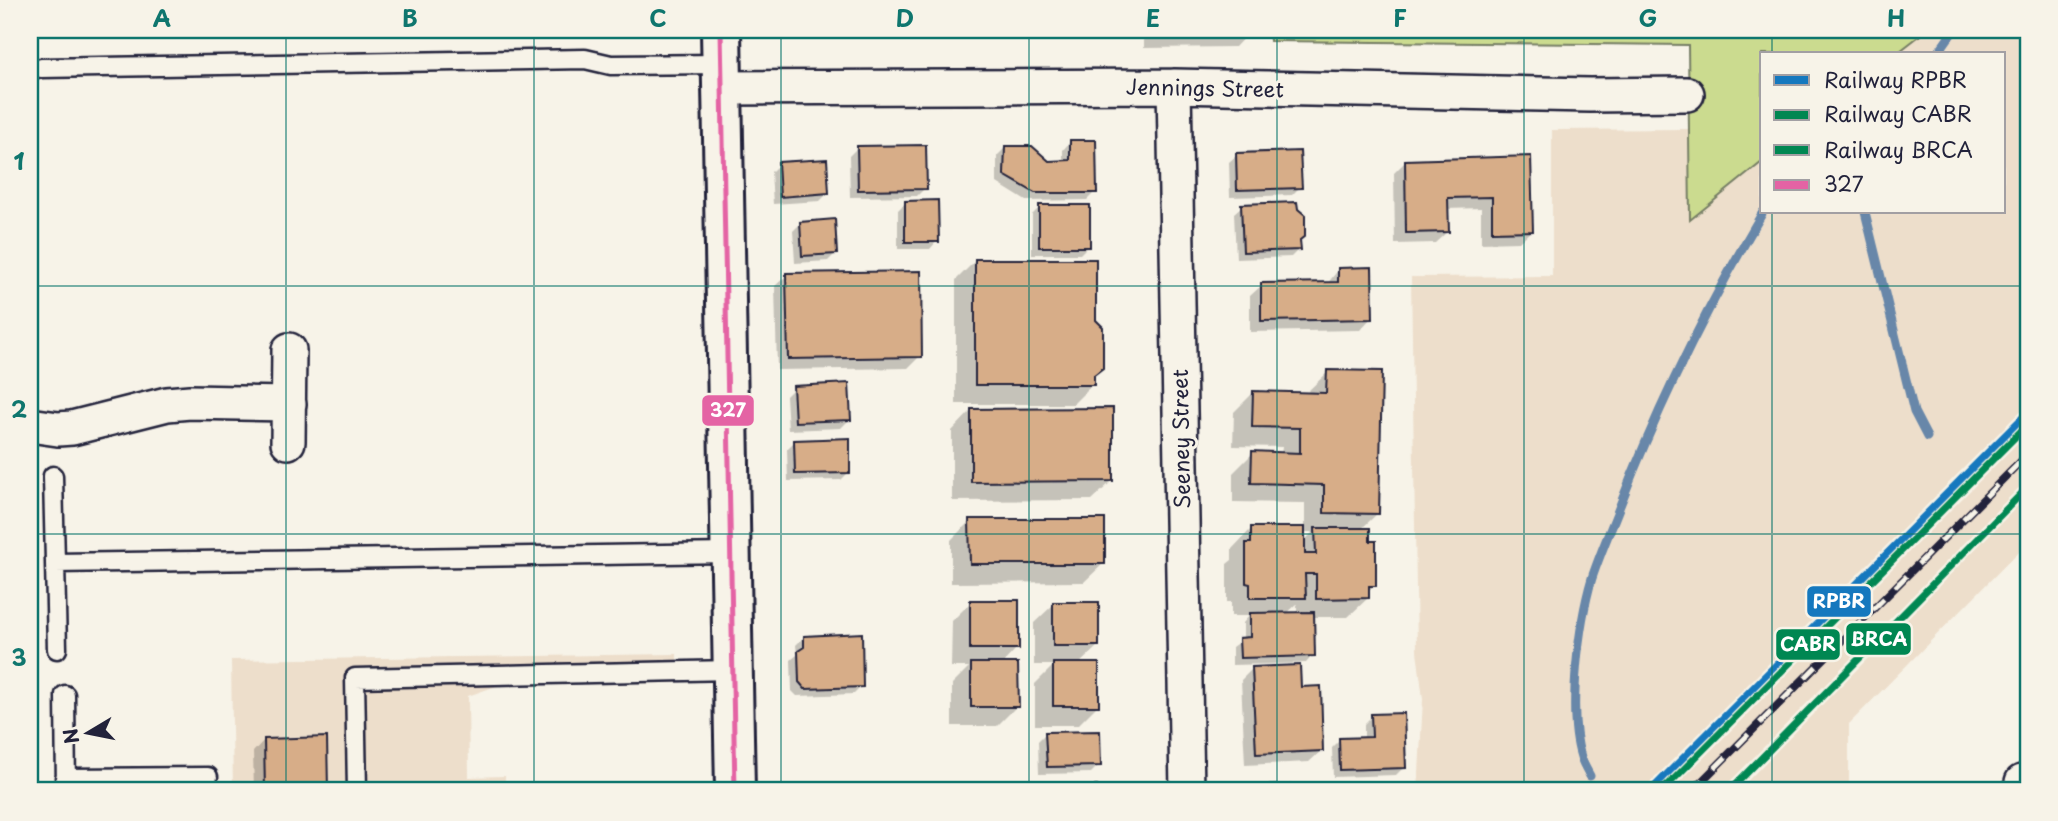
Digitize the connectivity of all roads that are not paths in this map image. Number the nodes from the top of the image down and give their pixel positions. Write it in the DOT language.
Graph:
graph roads {
  1 [pos="722,61"];
  2 [pos="41,68"];
  3 [pos="1174,86"];
  4 [pos="1687,94"];
  5 [pos="289,350"];
  6 [pos="289,404"];
  7 [pos="30,425"];
  8 [pos="288,442"];
  9 [pos="53,476"];
  10 [pos="730,553"];
  11 [pos="55,563"];
  12 [pos="57,649"];
  13 [pos="732,670"];
  14 [pos="65,695"];
  15 [pos="208,777"];
  16 [pos="66,784"];
  17 [pos="357,791"];
  18 [pos="735,791"];
  19 [pos="1187,791"];
  1 -- 2 [label="lane"];
  1 -- 3 [label="street, Jennings Street"];
  1 -- 10 [label="main road"];
  3 -- 4 [label="street, Jennings Street"];
  3 -- 19 [label="street, Seeney Street"];
  5 -- 6 [label="street"];
  6 -- 7 [label="street"];
  6 -- 8 [label="street"];
  9 -- 11 [label="lane"];
  10 -- 11 [label="lane"];
  10 -- 13 [label="main road"];
  11 -- 12 [label="lane"];
  13 -- 17 [label="lane"];
  13 -- 18 [label="main road"];
  14 -- 16 [label="lane"];
  15 -- 16 [label="lane"];
}
